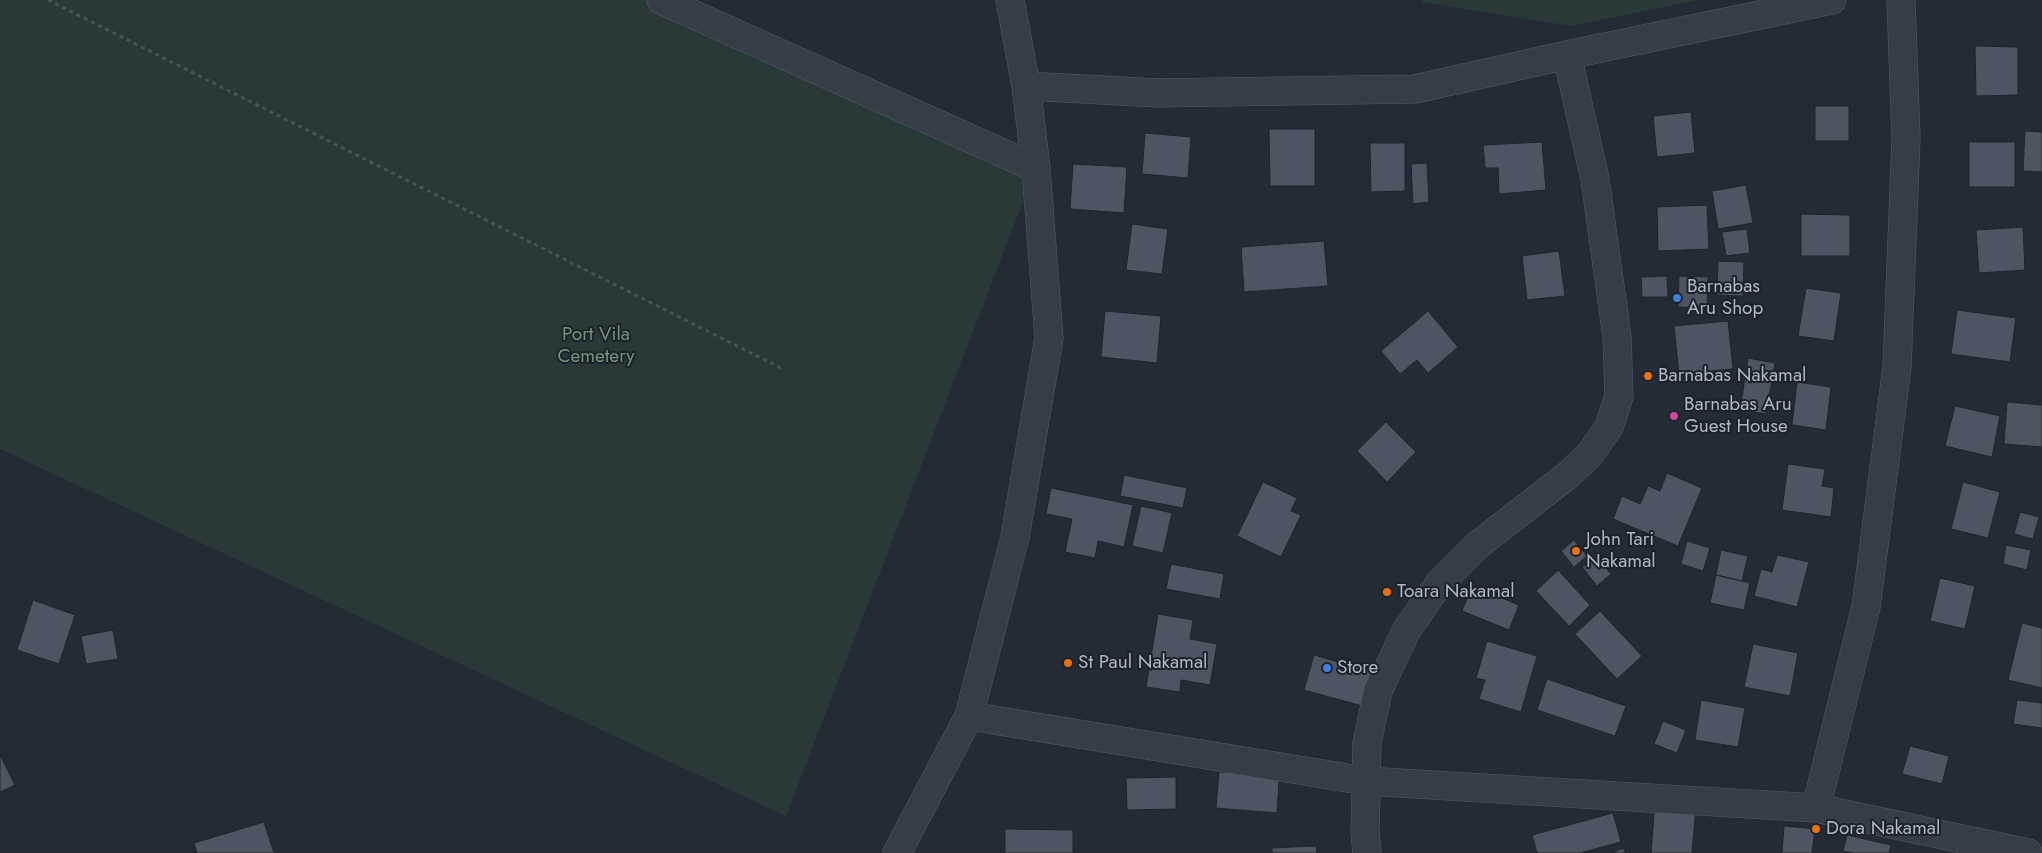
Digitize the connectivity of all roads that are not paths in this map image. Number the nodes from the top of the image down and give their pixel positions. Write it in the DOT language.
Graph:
graph roads {
  1 [pos="661,0"];
  2 [pos="1010,0"];
  3 [pos="1832,0"];
  4 [pos="1901,0"];
  5 [pos="1566,55"];
  6 [pos="1026,86"];
  7 [pos="1036,168"];
  8 [pos="970,716"];
  9 [pos="1366,781"];
  10 [pos="1816,808"];
  11 [pos="897,853"];
  12 [pos="1367,853"];
  13 [pos="2028,853"];
  1 -- 7 [label="street"];
  2 -- 6 [label="street"];
  3 -- 5 [label="street"];
  4 -- 10 [label="street"];
  5 -- 6 [label="street"];
  5 -- 9 [label="street"];
  6 -- 7 [label="street"];
  7 -- 8 [label="street"];
  8 -- 9 [label="street"];
  8 -- 11 [label="street"];
  9 -- 10 [label="street"];
  9 -- 12 [label="street"];
  10 -- 13 [label="street"];
}
